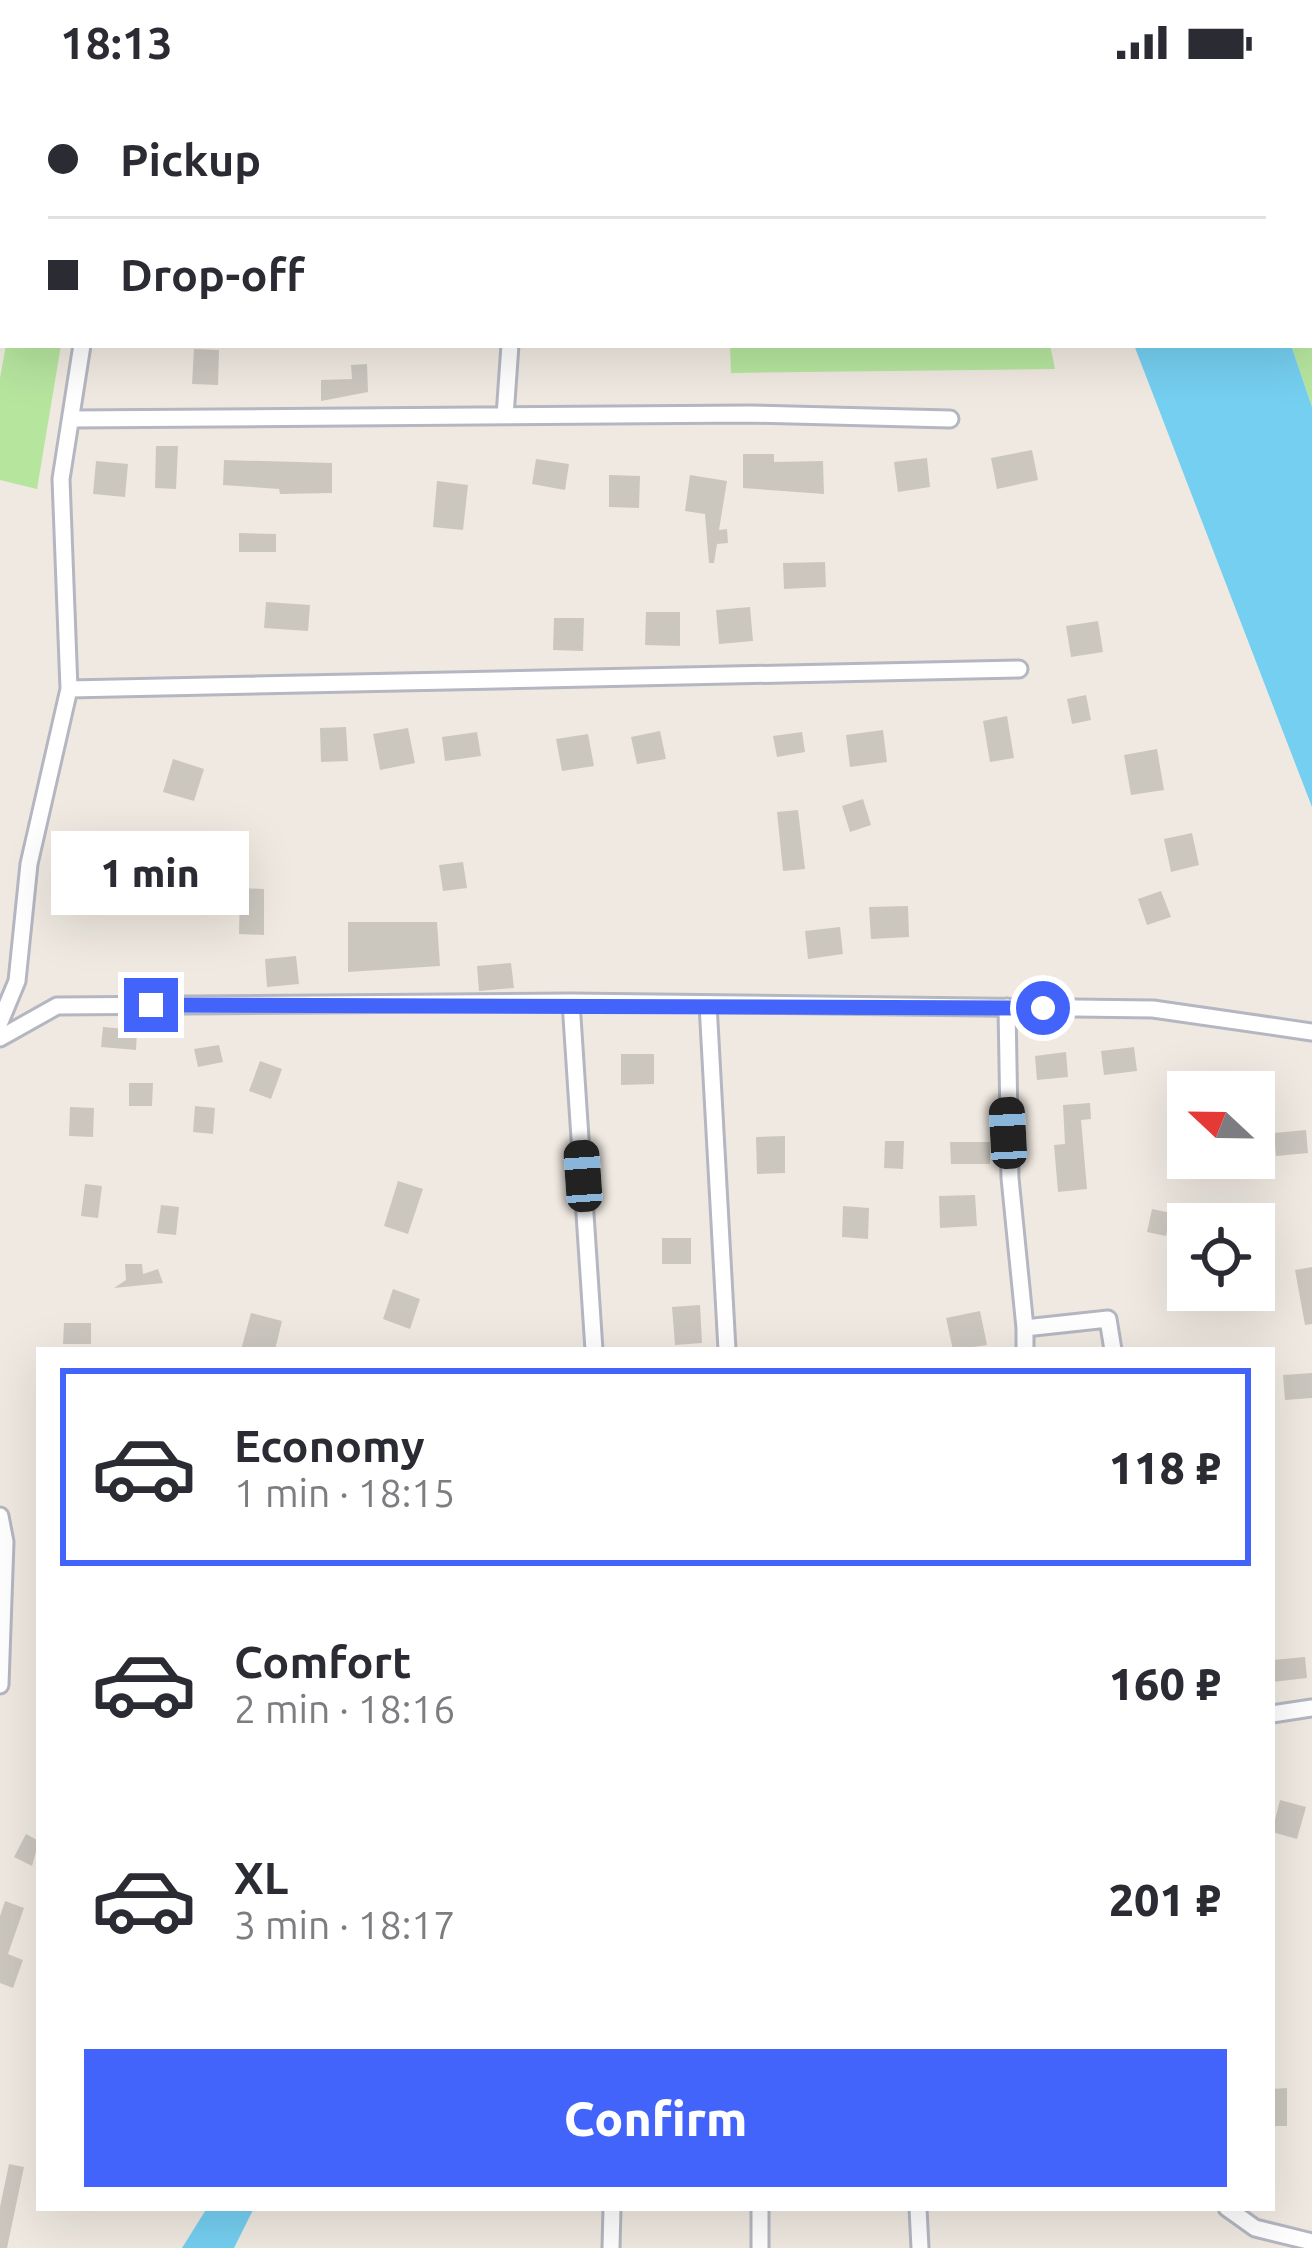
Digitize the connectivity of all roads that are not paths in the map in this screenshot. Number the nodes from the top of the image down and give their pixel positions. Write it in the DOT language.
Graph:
graph roads {
  1 [pos="82,348"];
  2 [pos="510,348"];
  3 [pos="505,416"];
  4 [pos="70,419"];
  5 [pos="950,419"];
  6 [pos="1019,669"];
  7 [pos="69,689"];
  8 [pos="571,1002"];
  9 [pos="708,1004"];
  10 [pos="1007,1007"];
  11 [pos="0,1022"];
  12 [pos="1312,1032"];
  13 [pos="0,1038"];
  14 [pos="1025,1328"];
  15 [pos="594,1347"];
  16 [pos="727,1347"];
  17 [pos="1024,1347"];
  18 [pos="1113,1347"];
  19 [pos="0,1516"];
  20 [pos="0,1685"];
  21 [pos="1312,1708"];
  22 [pos="1275,1714"];
  23 [pos="612,2211"];
  24 [pos="760,2211"];
  25 [pos="918,2211"];
  26 [pos="1228,2211"];
  27 [pos="1312,2242"];
  28 [pos="611,2248"];
  29 [pos="760,2248"];
  30 [pos="920,2248"];
  1 -- 4 [label="street"];
  2 -- 3 [label="street"];
  3 -- 4 [label="street"];
  3 -- 5 [label="street"];
  4 -- 7 [label="street"];
  6 -- 7 [label="street"];
  7 -- 11 [label="street"];
  8 -- 9 [label="street"];
  8 -- 13 [label="street"];
  8 -- 15 [label="street"];
  9 -- 10 [label="street"];
  9 -- 16 [label="street"];
  10 -- 12 [label="street"];
  10 -- 14 [label="street"];
  14 -- 17 [label="street"];
  14 -- 18 [label="street"];
  19 -- 20 [label="street"];
  21 -- 22 [label="street"];
  23 -- 28 [label="street"];
  24 -- 29 [label="street"];
  25 -- 30 [label="street"];
  26 -- 27 [label="street"];
}
